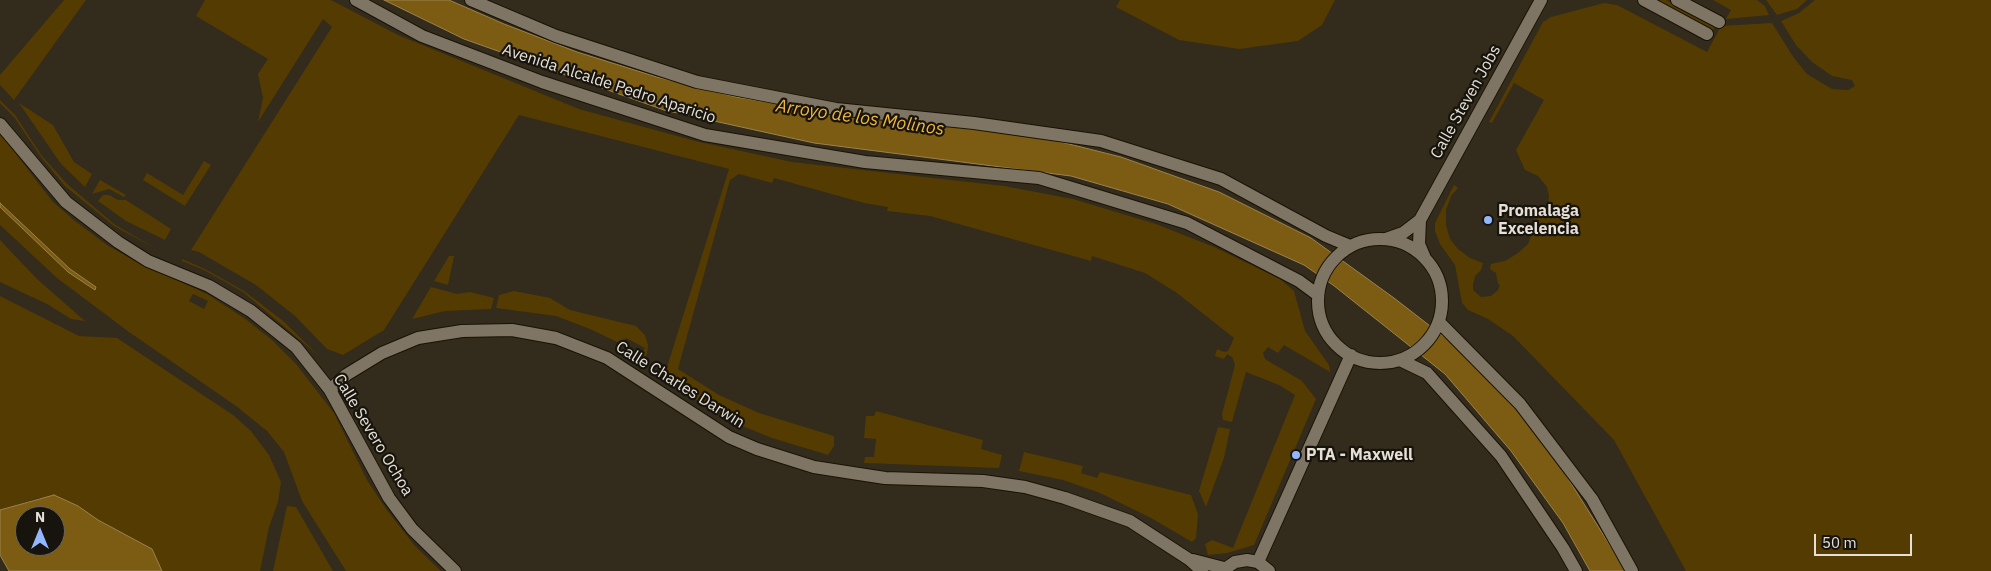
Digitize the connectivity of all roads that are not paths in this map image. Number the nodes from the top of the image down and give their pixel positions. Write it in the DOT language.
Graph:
graph roads {
  1 [pos="356,0"];
  2 [pos="471,0"];
  3 [pos="1541,0"];
  4 [pos="1644,0"];
  5 [pos="1678,0"];
  6 [pos="1719,22"];
  7 [pos="1707,34"];
  8 [pos="0,124"];
  9 [pos="1420,220"];
  10 [pos="1386,240"];
  11 [pos="1350,246"];
  12 [pos="1426,258"];
  13 [pos="1318,295"];
  14 [pos="1439,322"];
  15 [pos="1351,355"];
  16 [pos="1400,360"];
  17 [pos="330,390"];
  18 [pos="1190,560"];
  19 [pos="1258,562"];
  20 [pos="1223,570"];
  21 [pos="455,571"];
  22 [pos="1202,571"];
  23 [pos="1270,571"];
  24 [pos="1576,571"];
  25 [pos="1632,571"];
  1 -- 13 [label="street, Avenida Alcalde Pedro Aparicio"];
  2 -- 11 [label="street, Avenida Alcalde Pedro Aparicio"];
  3 -- 9 [label="street, Calle Steven Jobs"];
  4 -- 7 [label="street"];
  5 -- 6 [label="street"];
  8 -- 17 [label="street, Calle Severo Ochoa"];
  9 -- 10 [label="street, Calle Steven Jobs"];
  9 -- 12 [label="street, Calle Steven Jobs"];
  10 -- 11 [label="street"];
  10 -- 12 [label="street"];
  11 -- 13 [label="street"];
  12 -- 14 [label="street"];
  13 -- 15 [label="street"];
  14 -- 16 [label="street"];
  14 -- 25 [label="street"];
  15 -- 16 [label="street"];
  15 -- 19 [label="street"];
  16 -- 24 [label="street"];
  17 -- 18 [label="street, Calle Charles Darwin"];
  17 -- 21 [label="street, Calle Severo Ochoa"];
  18 -- 20 [label="street, Calle Charles Darwin"];
  18 -- 22 [label="street, Calle Charles Darwin"];
  19 -- 20 [label="street"];
  19 -- 23 [label="street"];
}
